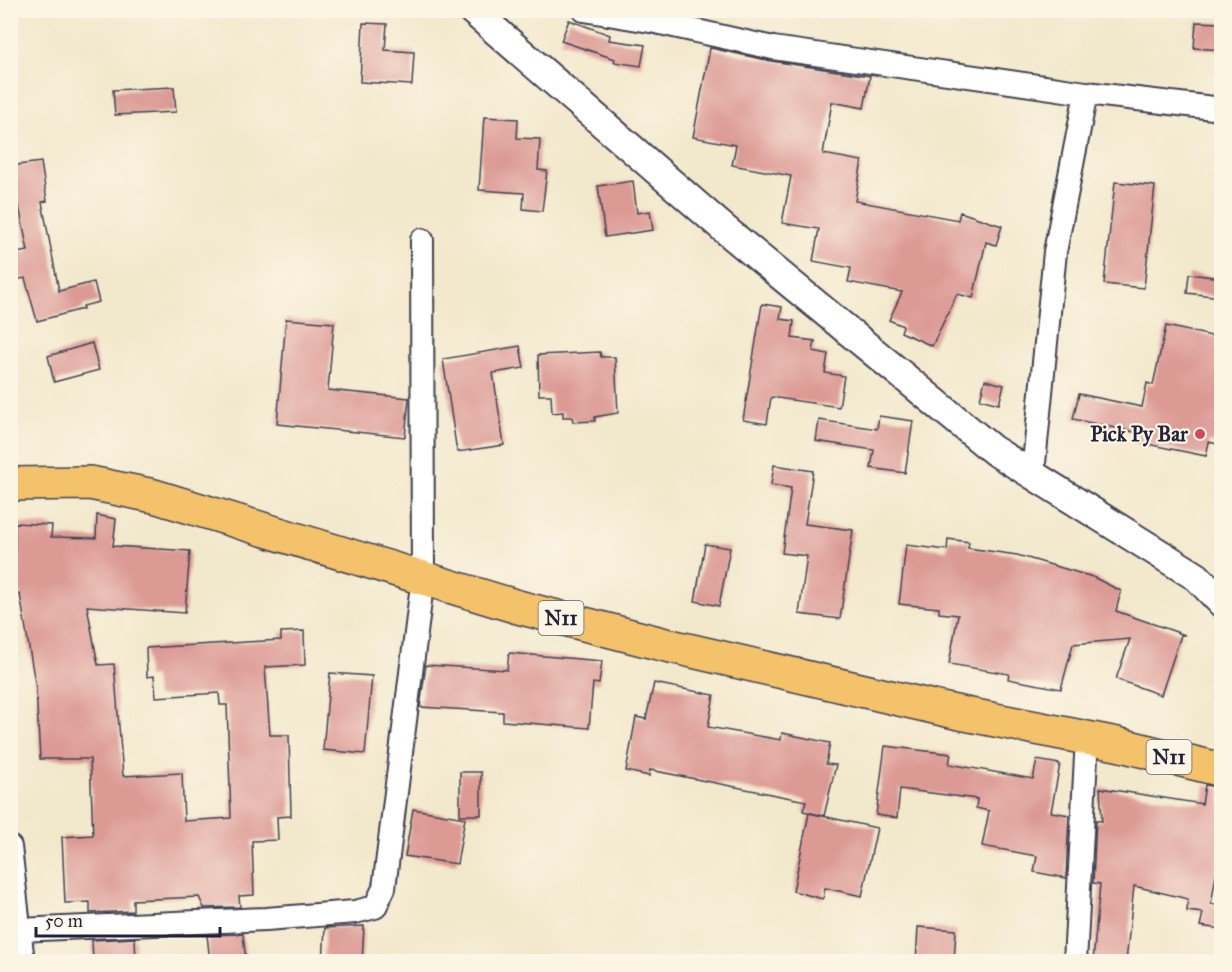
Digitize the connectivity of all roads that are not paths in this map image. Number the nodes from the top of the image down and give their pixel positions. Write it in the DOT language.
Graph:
graph roads {
  1 [pos="472,10"];
  2 [pos="584,10"];
  3 [pos="1086,93"];
  4 [pos="1221,109"];
  5 [pos="422,240"];
  6 [pos="1033,473"];
  7 [pos="10,484"];
  8 [pos="423,577"];
  9 [pos="1221,603"];
  10 [pos="1102,741"];
  11 [pos="1221,749"];
  12 [pos="1221,770"];
  13 [pos="10,847"];
  14 [pos="19,930"];
  15 [pos="23,962"];
  16 [pos="1075,962"];
  1 -- 6 [label="street"];
  2 -- 3 [label="street"];
  3 -- 4 [label="street"];
  3 -- 6 [label="street"];
  5 -- 8 [label="street"];
  6 -- 9 [label="street"];
  7 -- 8 [label="highway, N11"];
  8 -- 10 [label="highway, N11"];
  8 -- 14 [label="street"];
  10 -- 11 [label="highway, N11"];
  10 -- 12 [label="highway, N11"];
  10 -- 16 [label="street"];
  13 -- 14 [label="street"];
  14 -- 15 [label="street"];
}
